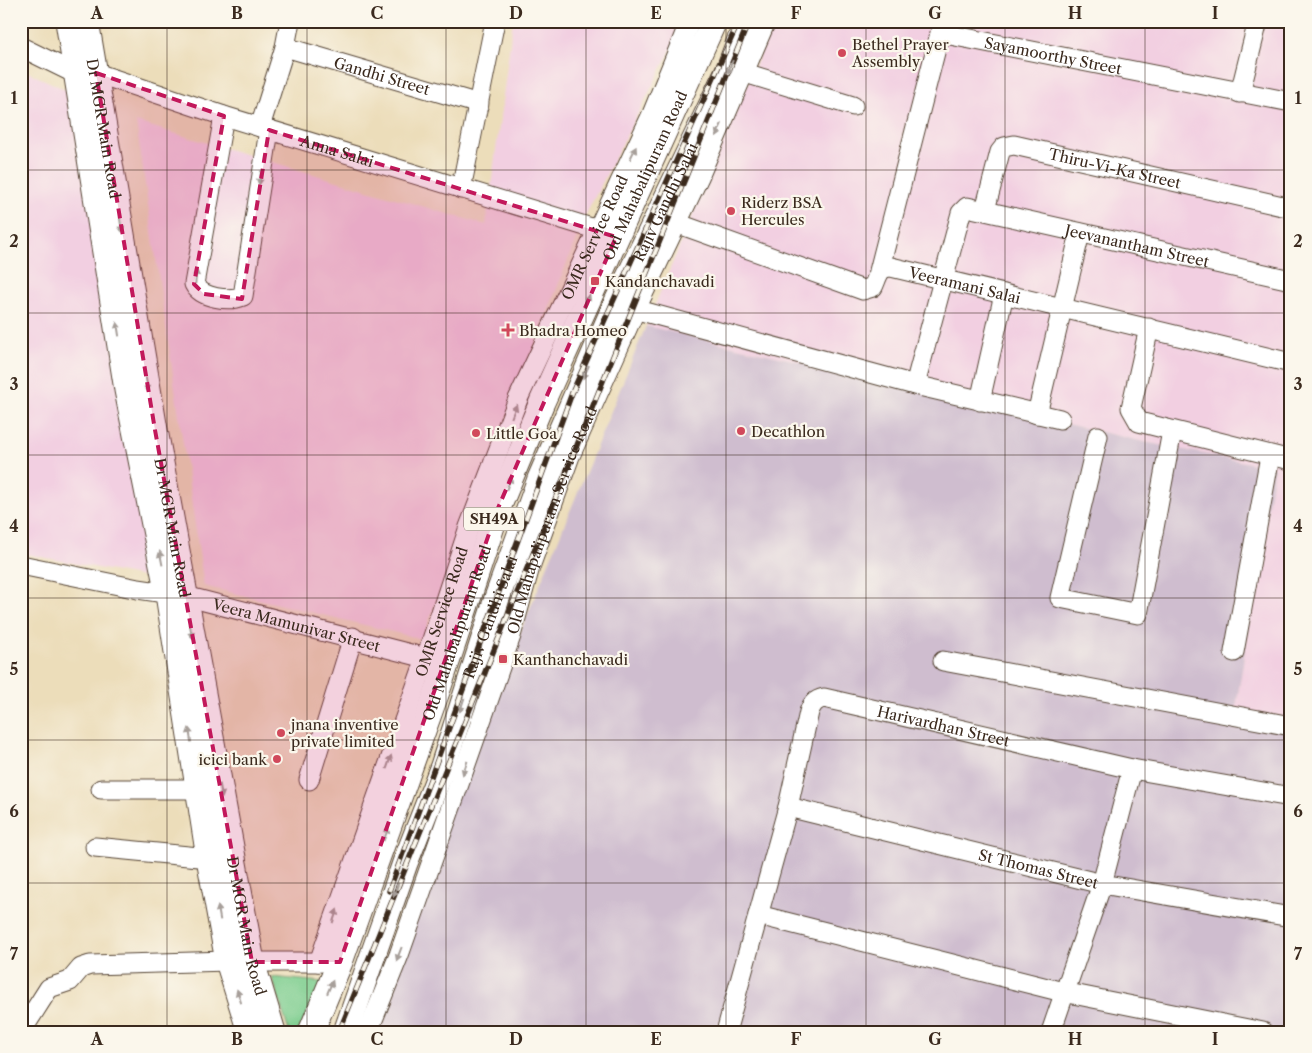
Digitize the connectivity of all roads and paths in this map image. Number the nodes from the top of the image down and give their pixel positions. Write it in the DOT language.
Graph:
graph roads {
  1 [pos="68,21"];
  2 [pos="86,21"];
  3 [pos="690,21"];
  4 [pos="714,21"];
  5 [pos="747,21"];
  6 [pos="766,21"];
  7 [pos="1258,21"];
  8 [pos="289,22"];
  9 [pos="489,23"];
  10 [pos="942,27"];
  11 [pos="21,47"];
  12 [pos="285,47"];
  13 [pos="745,72"];
  14 [pos="87,74"];
  15 [pos="1240,93"];
  16 [pos="1291,102"];
  17 [pos="479,104"];
  18 [pos="853,106"];
  19 [pos="224,116"];
  20 [pos="264,128"];
  21 [pos="461,189"];
  22 [pos="1291,208"];
  23 [pos="985,210"];
  24 [pos="667,220"];
  25 [pos="607,232"];
  26 [pos="1080,234"];
  27 [pos="879,271"];
  28 [pos="943,280"];
  29 [pos="1291,280"];
  30 [pos="1004,294"];
  31 [pos="626,307"];
  32 [pos="1062,308"];
  33 [pos="1149,328"];
  34 [pos="1291,363"];
  35 [pos="915,385"];
  36 [pos="980,401"];
  37 [pos="1037,414"];
  38 [pos="1060,419"];
  39 [pos="1172,431"];
  40 [pos="1098,436"];
  41 [pos="1270,456"];
  42 [pos="1291,460"];
  43 [pos="21,565"];
  44 [pos="176,595"];
  45 [pos="353,637"];
  46 [pos="1234,652"];
  47 [pos="426,658"];
  48 [pos="943,661"];
  49 [pos="1291,726"];
  50 [pos="1132,769"];
  51 [pos="309,780"];
  52 [pos="101,789"];
  53 [pos="197,789"];
  54 [pos="1291,797"];
  55 [pos="788,807"];
  56 [pos="95,847"];
  57 [pos="209,858"];
  58 [pos="1102,884"];
  59 [pos="758,914"];
  60 [pos="1291,917"];
  61 [pos="240,961"];
  62 [pos="330,962"];
  63 [pos="1063,992"];
  64 [pos="21,1032"];
  65 [pos="250,1032"];
  66 [pos="273,1032"];
  67 [pos="311,1032"];
  68 [pos="346,1032"];
  69 [pos="368,1032"];
  70 [pos="726,1032"];
  71 [pos="1051,1032"];
  72 [pos="1263,1032"];
  1 -- 14 [label="main road, Dr MGR Main Road"];
  2 -- 14 [label="main road, Dr MGR Main Road"];
  25 -- 3 [label="street, OMR Service Road, one-way"];
  4 -- 25 [label="main road, Old Mahabalipuram Road / SH49A"];
  5 -- 24 [label="main road, Rajiv Gandhi Salai / SH49A, one-way"];
  6 -- 13 [label="street"];
  7 -- 15 [label="street"];
  8 -- 12 [label="street"];
  9 -- 17 [label="street"];
  10 -- 15 [label="street, Sayamoorthy Street"];
  10 -- 27 [label="street, Sayamoorthy Street"];
  11 -- 14 [label="street, Anna Salai"];
  12 -- 17 [label="street, Gandhi Street"];
  12 -- 20 [label="street"];
  13 -- 18 [label="street"];
  13 -- 24 [label="street, one-way"];
  14 -- 19 [label="street, Anna Salai"];
  14 -- 44 [label="main road, Dr MGR Main Road"];
  15 -- 16 [label="street, Sayamoorthy Street"];
  17 -- 21 [label="street"];
  19 -- 20 [label="street, Anna Salai"];
  20 -- 19 [label="street, one-way"];
  20 -- 21 [label="street, Anna Salai"];
  21 -- 25 [label="street, Anna Salai"];
  22 -- 23 [label="street, Thiru-Vi-Ka Street"];
  23 -- 26 [label="street, Jeevanantham Street"];
  23 -- 28 [label="street, Jeevanantham Street"];
  24 -- 27 [label="street"];
  24 -- 31 [label="main road, Rajiv Gandhi Salai / SH49A"];
  47 -- 25 [label="street, OMR Service Road, one-way"];
  62 -- 25 [label="main road, Old Mahabalipuram Road / SH49A, one-way"];
  26 -- 29 [label="street, Jeevanantham Street"];
  26 -- 32 [label="street"];
  27 -- 28 [label="street, Veeramani Salai"];
  28 -- 30 [label="street, Veeramani Salai"];
  28 -- 35 [label="street"];
  30 -- 32 [label="street, Veeramani Salai"];
  30 -- 36 [label="street"];
  31 -- 35 [label="street"];
  31 -- 68 [label="main road, Rajiv Gandhi Salai / SH49A, one-way"];
  31 -- 69 [label="street, Old Mahapalipuram Service Road, one-way"];
  32 -- 33 [label="street, Veeramani Salai"];
  32 -- 37 [label="street"];
  33 -- 34 [label="street, Veeramani Salai"];
  33 -- 39 [label="street"];
  35 -- 36 [label="street"];
  36 -- 37 [label="street"];
  37 -- 38 [label="street"];
  39 -- 40 [label="street"];
  39 -- 41 [label="street"];
  41 -- 42 [label="street"];
  41 -- 46 [label="street"];
  43 -- 44 [label="street, Veera Mamunivar Street"];
  44 -- 45 [label="street, Veera Mamunivar Street"];
  53 -- 44 [label="main road, Dr MGR Main Road, one-way"];
  44 -- 61 [label="main road, Dr MGR Main Road, one-way"];
  45 -- 47 [label="street, Veera Mamunivar Street"];
  45 -- 51 [label="street"];
  62 -- 47 [label="street, OMR Service Road, one-way"];
  48 -- 49 [label="street"];
  50 -- 54 [label="street, Harivardhan Street"];
  50 -- 55 [label="street, Harivardhan Street"];
  50 -- 58 [label="street"];
  52 -- 53 [label="street"];
  53 -- 57 [label="main road, Dr MGR Main Road"];
  55 -- 58 [label="street, St Thomas Street"];
  55 -- 59 [label="street, Harivardhan Street"];
  56 -- 57 [label="street"];
  61 -- 57 [label="main road, Dr MGR Main Road, one-way"];
  58 -- 60 [label="street, St Thomas Street"];
  58 -- 63 [label="street"];
  59 -- 63 [label="street"];
  59 -- 70 [label="street, Harivardhan Street"];
  61 -- 62 [label="street"];
  61 -- 64 [label="street"];
  65 -- 61 [label="main road, Dr MGR Main Road, one-way"];
  61 -- 66 [label="main road, Dr MGR Main Road"];
  67 -- 62 [label="main road, Old Mahabalipuram Road / SH49A, one-way"];
  63 -- 71 [label="street"];
  63 -- 72 [label="street"];
}
